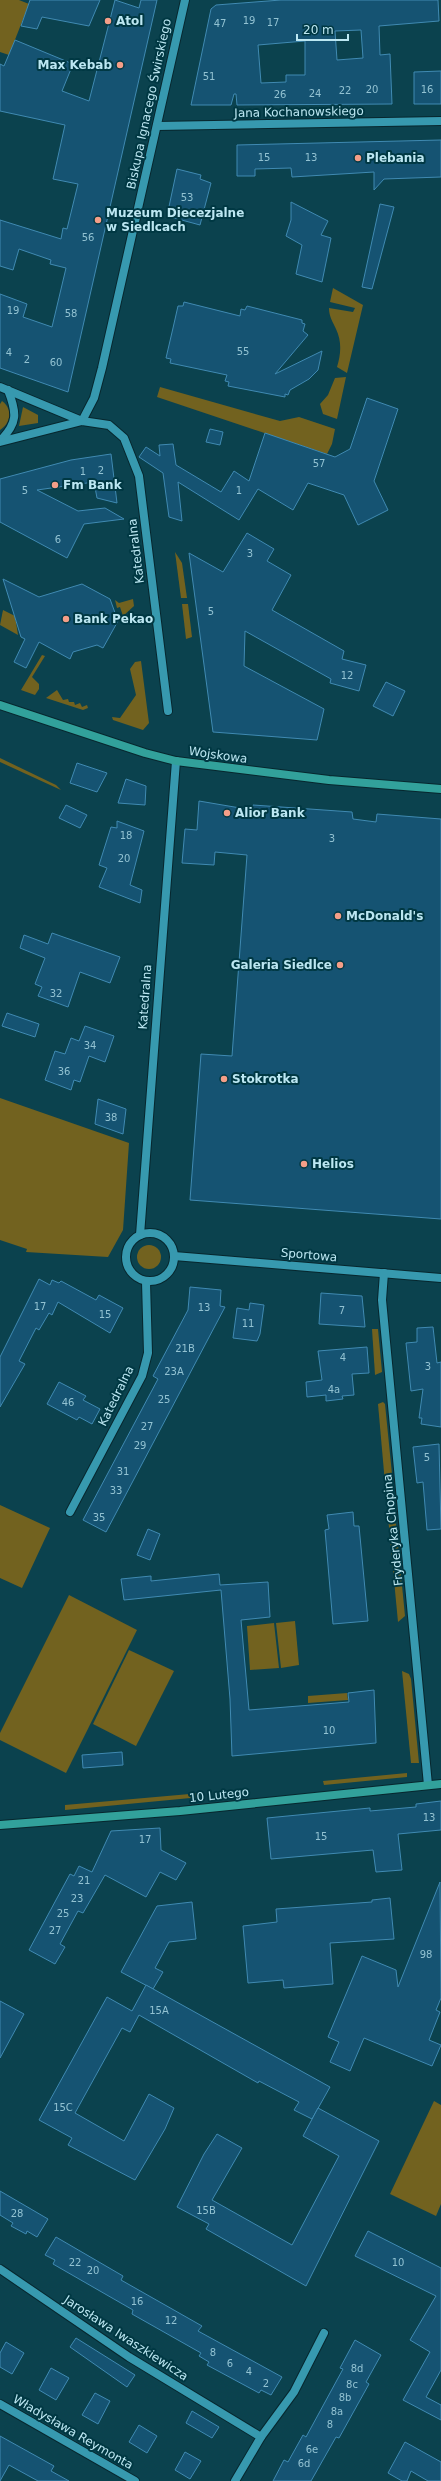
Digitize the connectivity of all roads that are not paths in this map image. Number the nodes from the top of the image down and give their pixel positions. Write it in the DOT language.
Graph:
graph roads {
  1 [pos="185,0"];
  2 [pos="441,121"];
  3 [pos="157,126"];
  4 [pos="4,388"];
  5 [pos="82,421"];
  6 [pos="0,441"];
  7 [pos="0,705"];
  8 [pos="168,711"];
  9 [pos="176,761"];
  10 [pos="441,789"];
  11 [pos="140,1235"];
  12 [pos="174,1256"];
  13 [pos="384,1273"];
  14 [pos="441,1278"];
  15 [pos="146,1282"];
  16 [pos="70,1512"];
  17 [pos="441,1784"];
  18 [pos="428,1785"];
  19 [pos="0,1825"];
  20 [pos="0,2269"];
  21 [pos="324,2333"];
  22 [pos="0,2404"];
  23 [pos="261,2437"];
  24 [pos="135,2481"];
  25 [pos="235,2481"];
  1 -- 3 [label="street, Biskupa Ignacego Świrskiego"];
  2 -- 3 [label="street, Jana Kochanowskiego"];
  3 -- 5 [label="street, Biskupa Ignacego Świrskiego"];
  4 -- 5 [label="street"];
  4 -- 6 [label="street"];
  5 -- 6 [label="street"];
  5 -- 8 [label="street, Katedralna"];
  7 -- 9 [label="street, Wojskowa"];
  9 -- 10 [label="street, Wojskowa"];
  9 -- 11 [label="street, Katedralna"];
  11 -- 12 [label="street"];
  11 -- 15 [label="street"];
  12 -- 13 [label="street, Sportowa"];
  12 -- 15 [label="street"];
  13 -- 14 [label="street, Sportowa"];
  13 -- 18 [label="street, Fryderyka Chopina"];
  15 -- 16 [label="street, Katedralna"];
  17 -- 18 [label="street, 10 Lutego"];
  18 -- 19 [label="street, 10 Lutego"];
  20 -- 23 [label="street, Jarosława Iwaszkiewicza"];
  21 -- 23 [label="street"];
  22 -- 24 [label="street, Władysława Reymonta"];
  23 -- 25 [label="street"];
}
